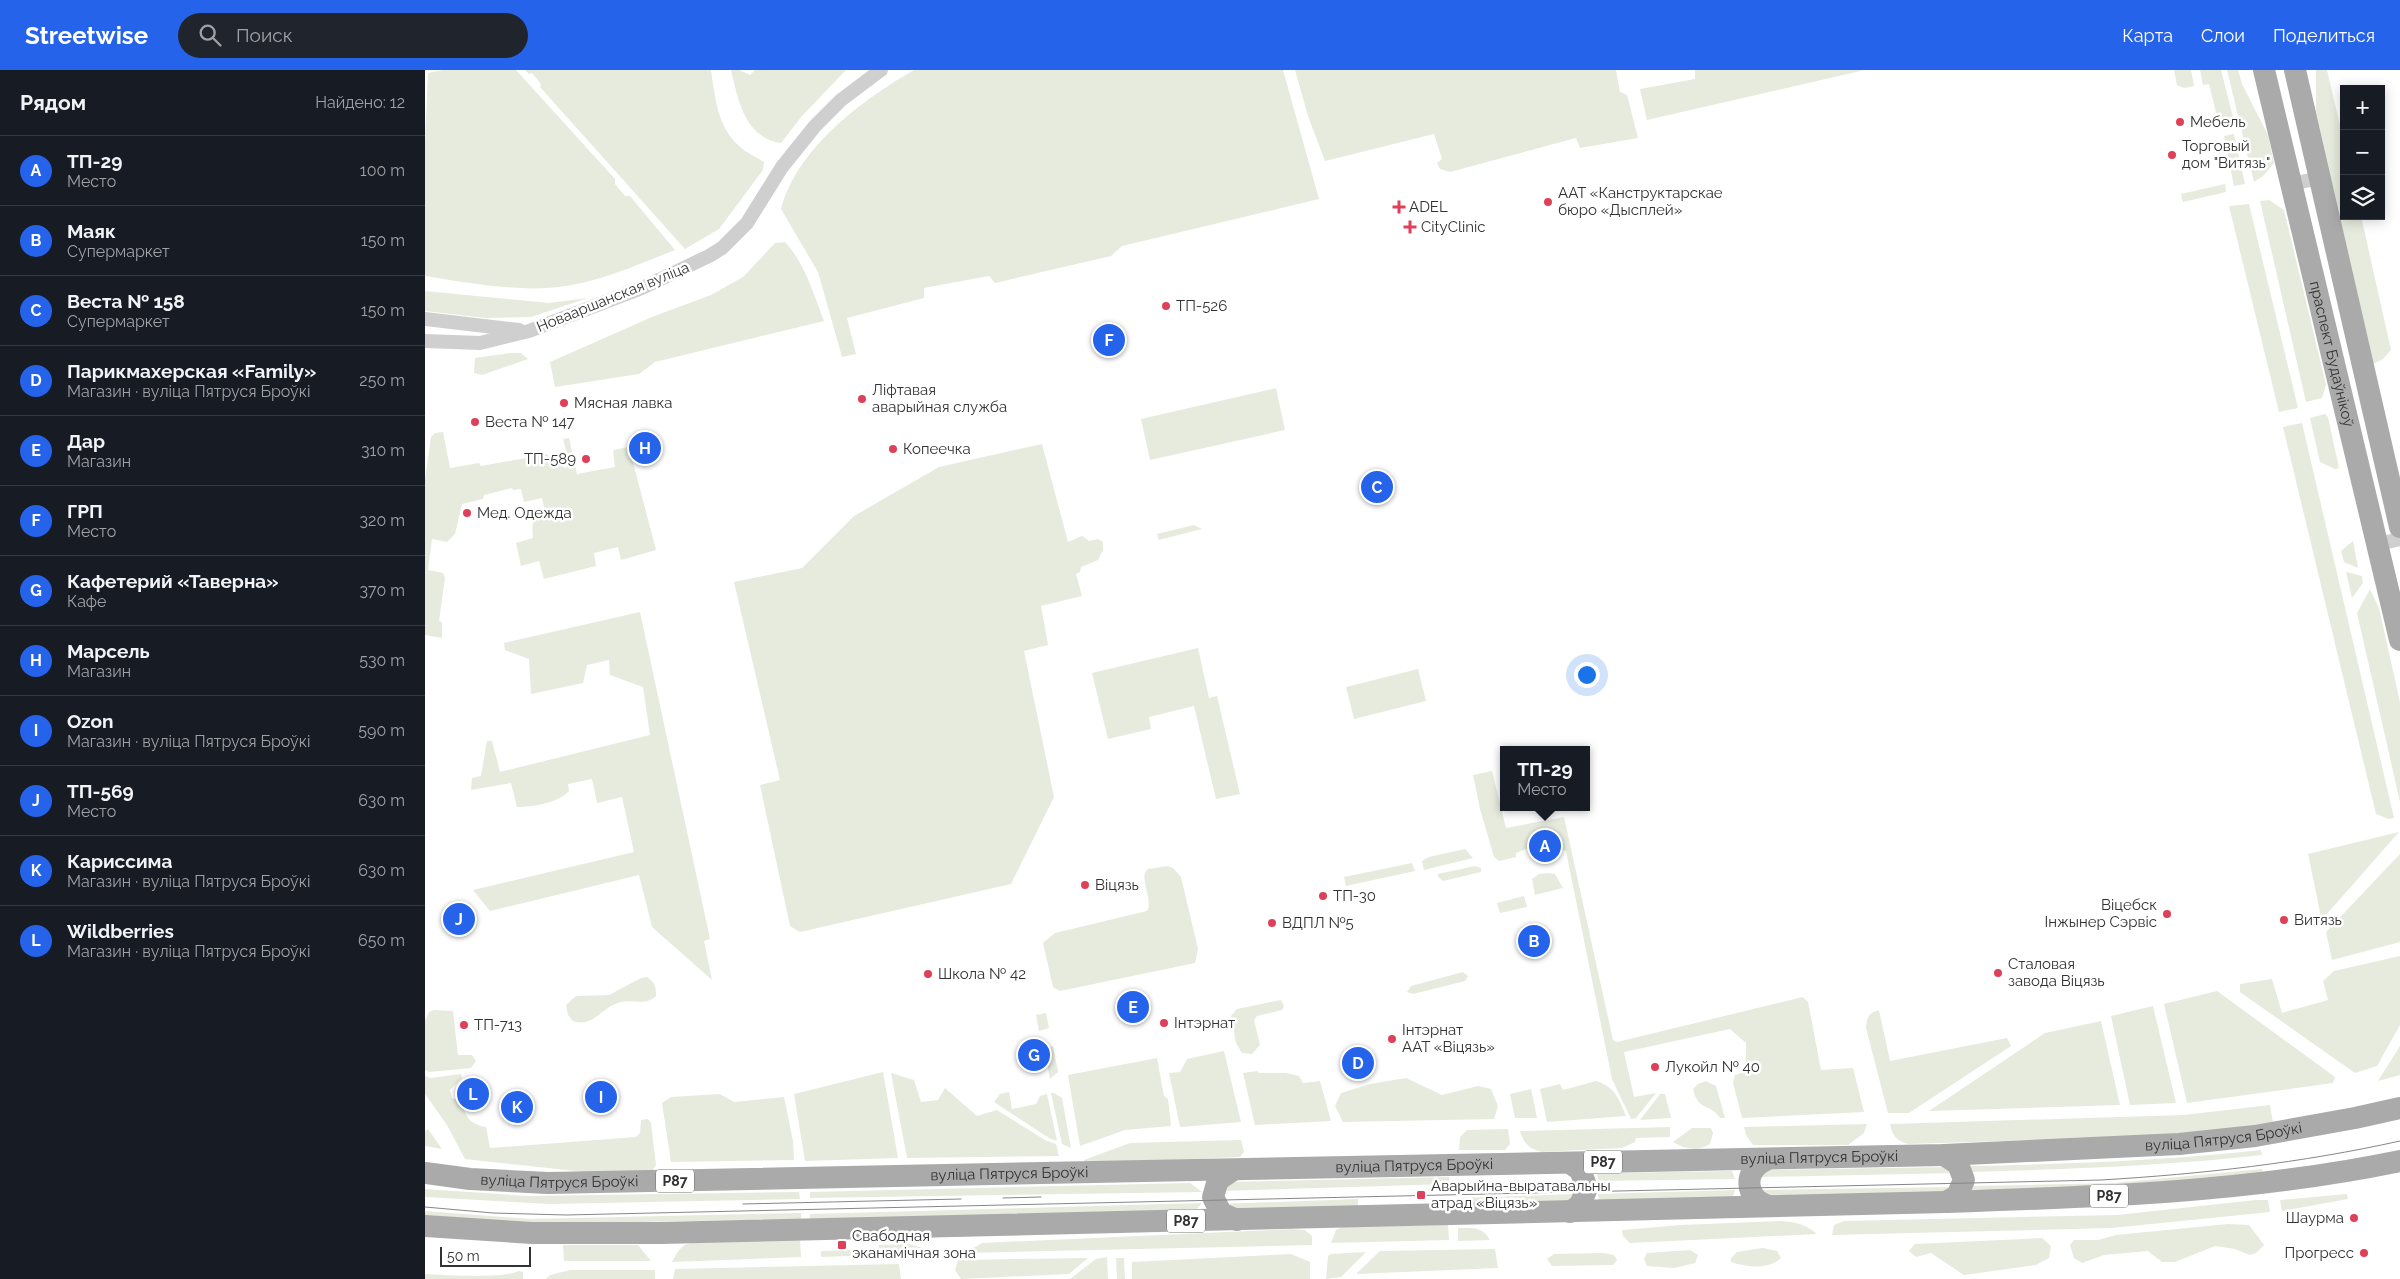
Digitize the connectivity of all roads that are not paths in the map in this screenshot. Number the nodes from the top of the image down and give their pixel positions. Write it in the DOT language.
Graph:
graph roads {
  1 [pos="881,70"];
  2 [pos="2264,70"];
  3 [pos="2295,70"];
  4 [pos="2319,178"];
  5 [pos="2291,184"];
  6 [pos="425,319"];
  7 [pos="529,331"];
  8 [pos="425,342"];
  9 [pos="2370,399"];
  10 [pos="2344,405"];
  11 [pos="2400,527"];
  12 [pos="2400,539"];
  13 [pos="2377,544"];
  14 [pos="2400,640"];
  15 [pos="2400,1108"];
  16 [pos="1944,1155"];
  17 [pos="1766,1160"];
  18 [pos="2400,1161"];
  19 [pos="1570,1163"];
  20 [pos="1189,1170"];
  21 [pos="1233,1170"];
  22 [pos="425,1173"];
  23 [pos="1947,1202"];
  24 [pos="1768,1206"];
  25 [pos="1570,1212"];
  26 [pos="1191,1220"];
  27 [pos="1237,1220"];
  28 [pos="425,1226"];
  1 -- 7 [label="street, Новааршанская вуліца"];
  2 -- 5 [label="main road, праспект Будаўнікоў"];
  3 -- 4 [label="main road, праспект Будаўнікоў"];
  4 -- 5 [label="street"];
  4 -- 9 [label="main road, праспект Будаўнікоў"];
  5 -- 10 [label="main road, праспект Будаўнікоў"];
  6 -- 7 [label="street, Новааршанская вуліца"];
  7 -- 8 [label="street, Новааршанская вуліца"];
  9 -- 10 [label="street"];
  9 -- 11 [label="main road, праспект Будаўнікоў"];
  10 -- 13 [label="main road, праспект Будаўнікоў"];
  12 -- 13 [label="street"];
  13 -- 14 [label="main road, праспект Будаўнікоў"];
  15 -- 16 [label="main road, вуліца Пятруся Броўкі / Р87"];
  16 -- 17 [label="main road, вуліца Пятруся Броўкі / Р87"];
  16 -- 23 [label="main road"];
  17 -- 19 [label="main road, вуліца Пятруся Броўкі / Р87"];
  17 -- 24 [label="main road"];
  18 -- 23 [label="main road, Р87"];
  19 -- 21 [label="main road, вуліца Пятруся Броўкі / Р87"];
  19 -- 25 [label="main road"];
  20 -- 21 [label="main road, вуліца Пятруся Броўкі / Р87"];
  20 -- 22 [label="main road, вуліца Пятруся Броўкі / Р87"];
  20 -- 26 [label="main road"];
  21 -- 27 [label="main road"];
  23 -- 24 [label="main road, Р87"];
  24 -- 25 [label="main road, Р87"];
  25 -- 27 [label="main road, Р87"];
  26 -- 27 [label="main road, Р87"];
  26 -- 28 [label="main road, Р87"];
}
